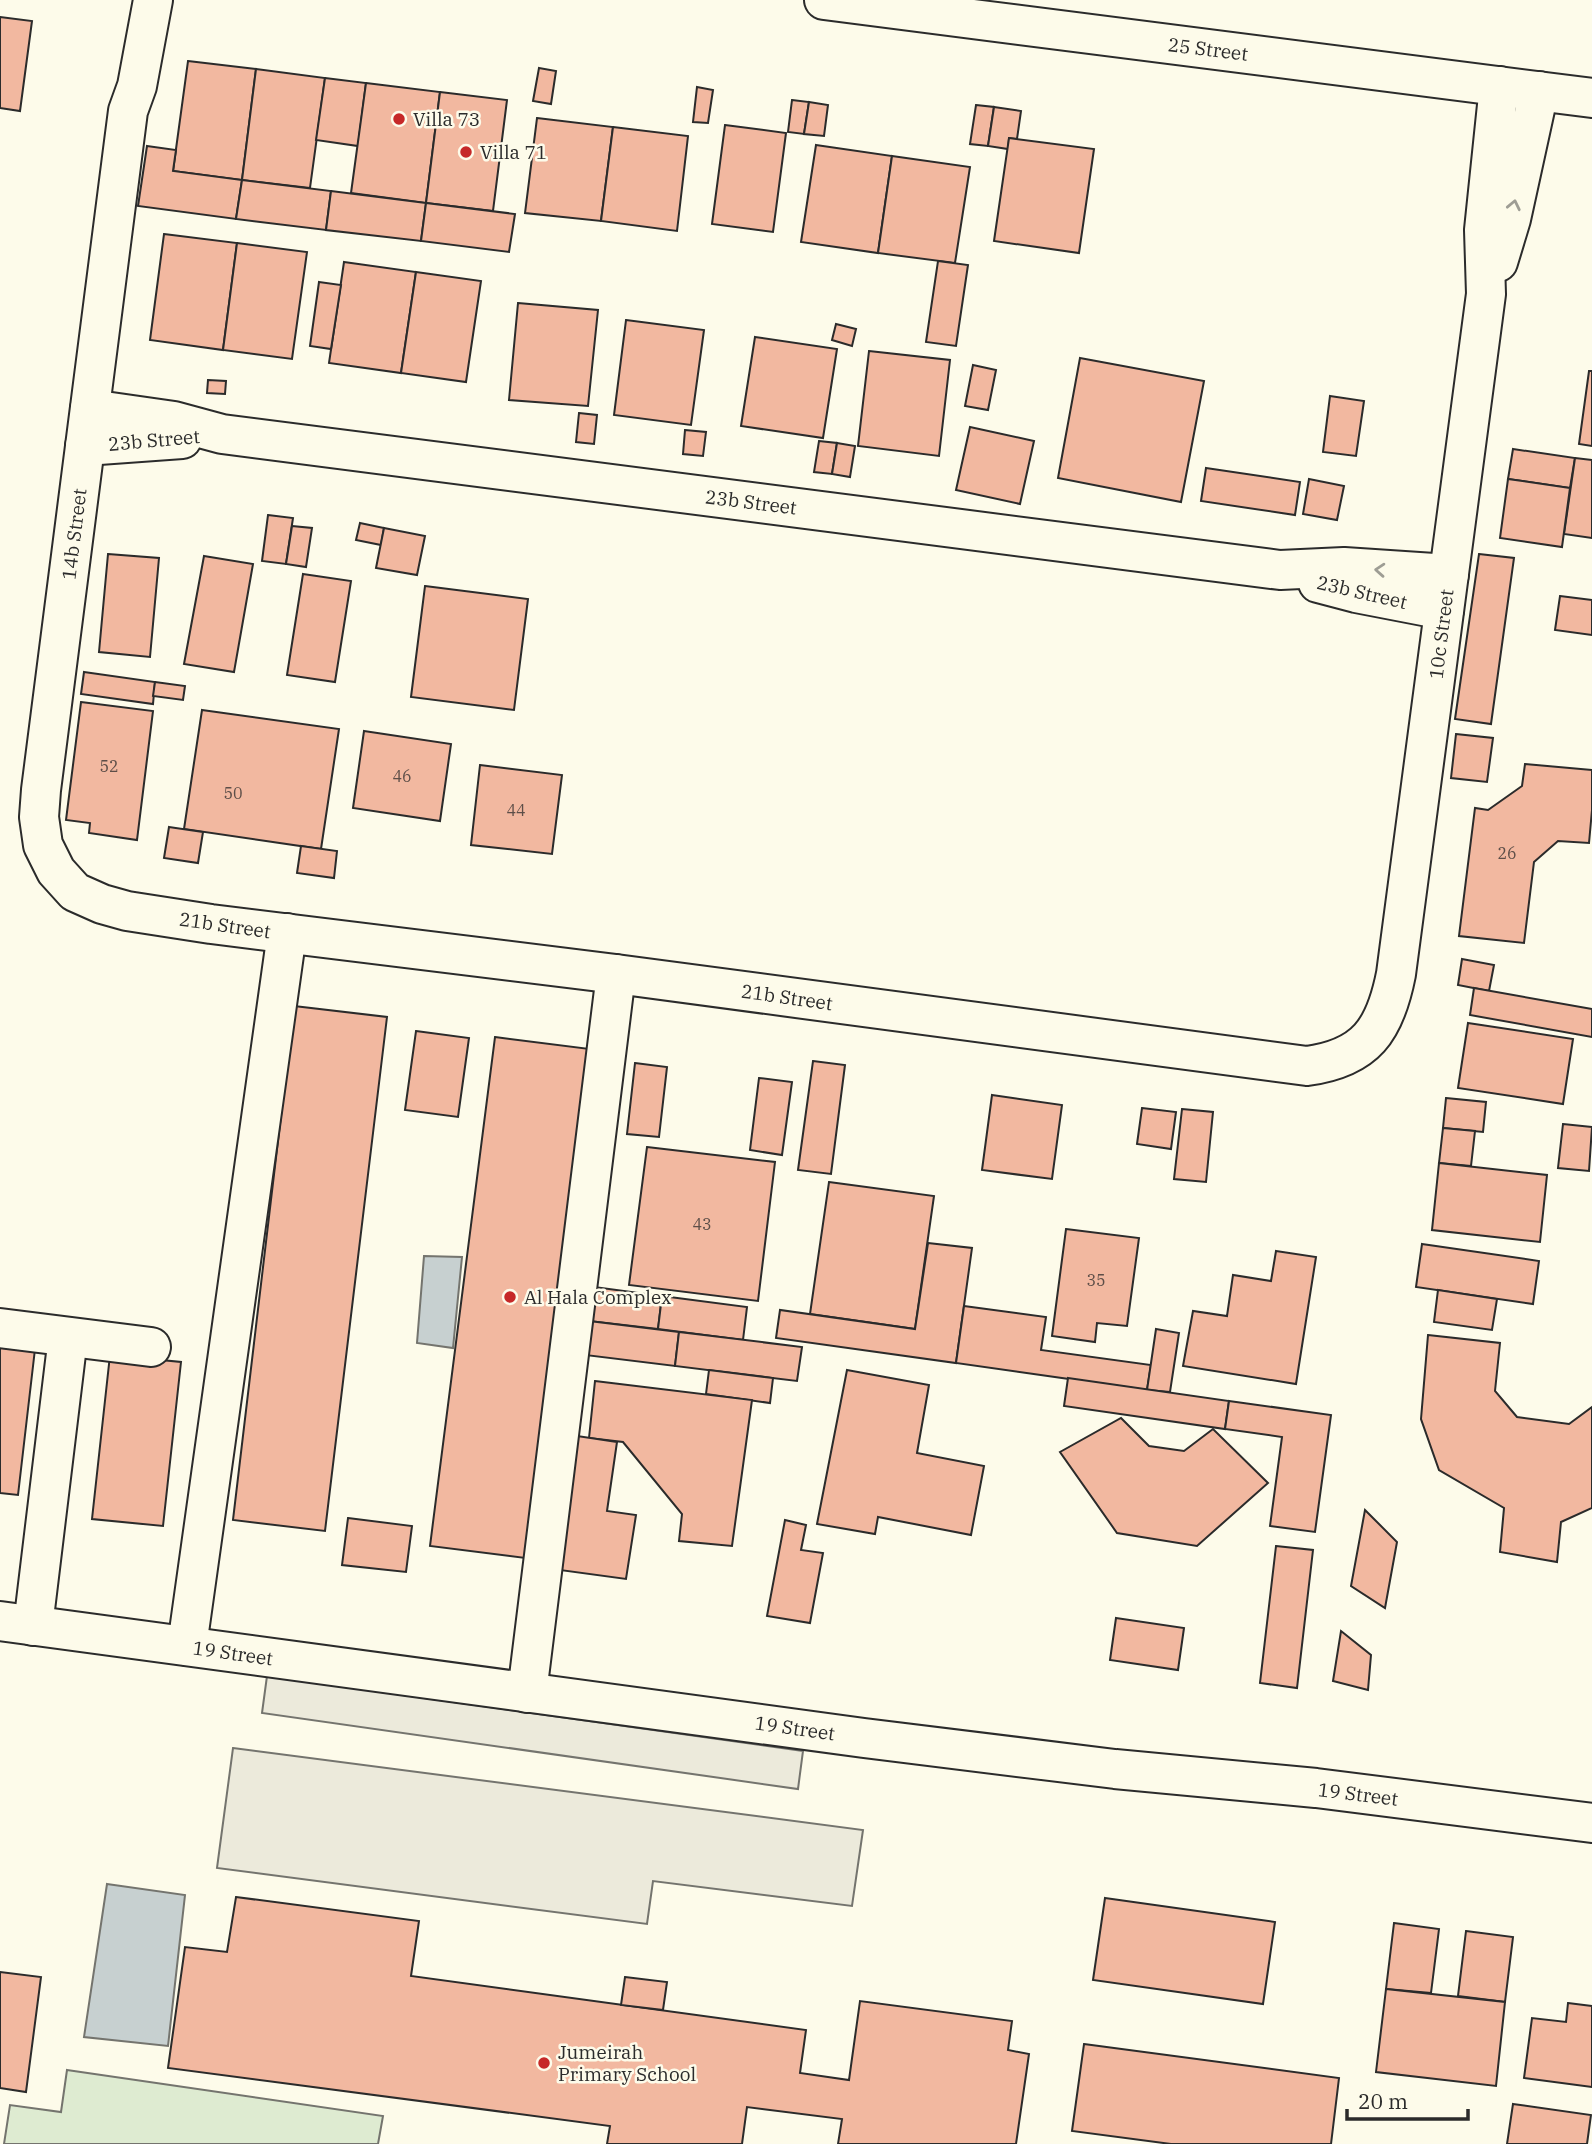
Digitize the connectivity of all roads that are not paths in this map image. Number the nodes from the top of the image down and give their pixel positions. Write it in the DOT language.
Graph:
graph roads {
  1 [pos="126,0"];
  2 [pos="153,0"];
  3 [pos="824,0"];
  4 [pos="1499,86"];
  5 [pos="1539,91"];
  6 [pos="1592,98"];
  7 [pos="128,111"];
  8 [pos="1486,293"];
  9 [pos="90,409"];
  10 [pos="222,434"];
  11 [pos="85,446"];
  12 [pos="1446,592"];
  13 [pos="127,911"];
  14 [pos="287,933"];
  15 [pos="616,974"];
  16 [pos="1396,974"];
  17 [pos="0,1328"];
  18 [pos="68,1337"];
  19 [pos="151,1347"];
  20 [pos="17,1623"];
  21 [pos="187,1646"];
  22 [pos="527,1693"];
  23 [pos="1592,1823"];
  1 -- 7 [label="street, 14b Street"];
  2 -- 7 [label="street, 14b Street"];
  3 -- 4 [label="street, 25 Street"];
  4 -- 5 [label="street, 25 Street"];
  4 -- 8 [label="street, 10c Street"];
  5 -- 6 [label="street, 25 Street"];
  8 -- 5 [label="street, 10c Street, one-way"];
  7 -- 9 [label="street, 14b Street"];
  8 -- 12 [label="street, 10c Street"];
  9 -- 10 [label="street, 23b Street"];
  9 -- 11 [label="street, 14b Street"];
  10 -- 11 [label="street, 23b Street"];
  10 -- 12 [label="street, 23b Street"];
  11 -- 13 [label="street, 14b Street"];
  12 -- 16 [label="street, 10c Street"];
  13 -- 14 [label="street, 21b Street"];
  14 -- 15 [label="street, 21b Street"];
  14 -- 21 [label="street"];
  15 -- 16 [label="street, 21b Street"];
  15 -- 22 [label="street"];
  17 -- 18 [label="street"];
  18 -- 19 [label="street"];
  18 -- 20 [label="street"];
  20 -- 21 [label="street, 19 Street"];
  21 -- 22 [label="street, 19 Street"];
  22 -- 23 [label="street, 19 Street"];
}
